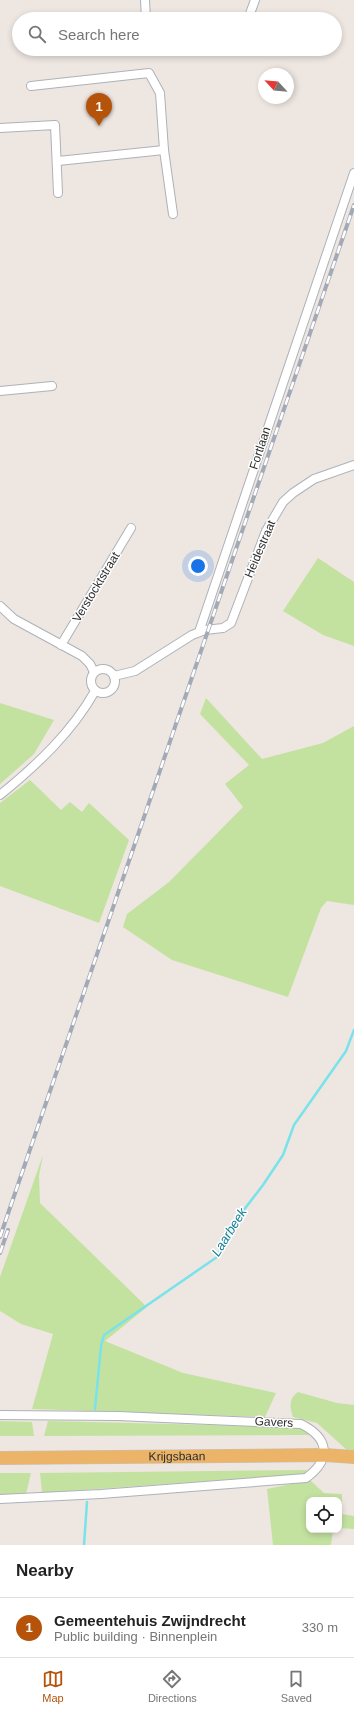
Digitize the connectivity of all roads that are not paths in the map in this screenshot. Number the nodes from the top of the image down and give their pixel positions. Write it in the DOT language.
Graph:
graph roads {
  1 [pos="145,0"];
  2 [pos="255,0"];
  3 [pos="146,12"];
  4 [pos="251,12"];
  5 [pos="31,86"];
  6 [pos="0,128"];
  7 [pos="164,150"];
  8 [pos="58,161"];
  9 [pos="354,173"];
  10 [pos="58,192"];
  11 [pos="173,214"];
  12 [pos="52,386"];
  13 [pos="0,391"];
  14 [pos="354,465"];
  15 [pos="131,528"];
  16 [pos="0,606"];
  17 [pos="199,632"];
  18 [pos="62,645"];
  19 [pos="94,672"];
  20 [pos="114,676"];
  21 [pos="96,691"];
  22 [pos="0,795"];
  23 [pos="0,1415"];
  24 [pos="325,1455"];
  25 [pos="354,1457"];
  26 [pos="0,1458"];
  27 [pos="0,1499"];
  1 -- 3 [label="street"];
  2 -- 4 [label="street"];
  5 -- 7 [label="street"];
  6 -- 8 [label="street"];
  7 -- 8 [label="street"];
  7 -- 11 [label="street"];
  8 -- 10 [label="street"];
  9 -- 17 [label="street, Fortlaan"];
  12 -- 13 [label="street"];
  14 -- 17 [label="street, Heidestraat"];
  15 -- 18 [label="street, Verstocktstraat"];
  16 -- 18 [label="street"];
  17 -- 20 [label="street"];
  18 -- 19 [label="street"];
  19 -- 20 [label="street"];
  19 -- 21 [label="street"];
  20 -- 21 [label="street"];
  21 -- 22 [label="street"];
  23 -- 24 [label="street, Gavers"];
  24 -- 25 [label="main road, Krijgsbaan"];
  24 -- 26 [label="main road, Krijgsbaan"];
  24 -- 27 [label="street"];
}
